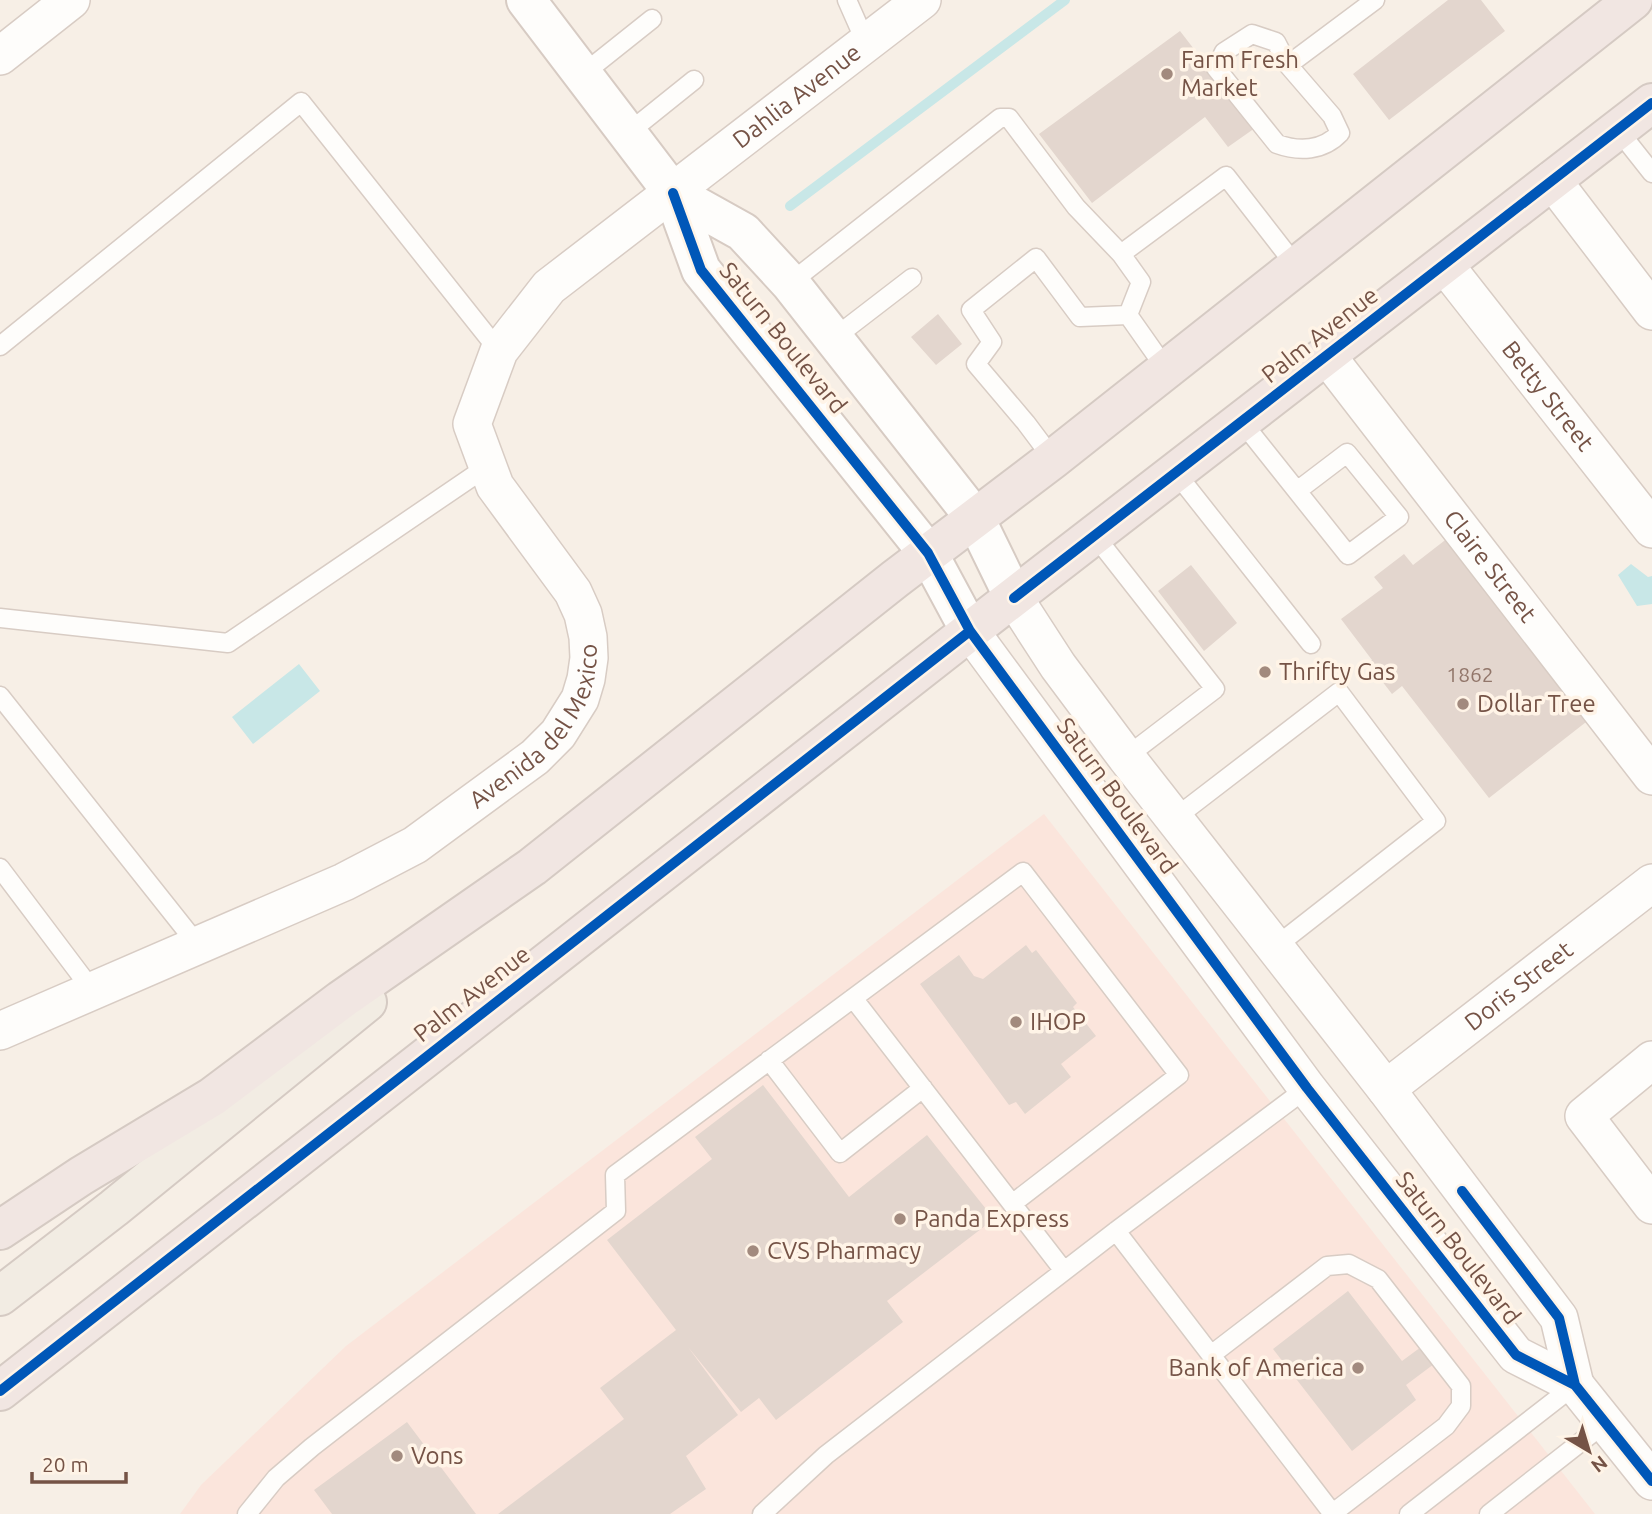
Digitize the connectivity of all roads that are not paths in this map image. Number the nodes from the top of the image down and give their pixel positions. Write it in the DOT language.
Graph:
graph roads {
  1 [pos="71,0"];
  2 [pos="526,0"];
  3 [pos="847,0"];
  4 [pos="922,0"];
  5 [pos="1375,0"];
  6 [pos="1633,0"];
  7 [pos="652,19"];
  8 [pos="866,43"];
  9 [pos="0,56"];
  10 [pos="1288,65"];
  11 [pos="583,75"];
  12 [pos="694,80"];
  13 [pos="1652,103"];
  14 [pos="1618,130"];
  15 [pos="628,133"];
  16 [pos="1652,173"];
  17 [pos="1552,180"];
  18 [pos="673,192"];
  19 [pos="1121,254"];
  20 [pos="1444,264"];
  21 [pos="1296,266"];
  22 [pos="912,278"];
  23 [pos="790,283"];
  24 [pos="1652,311"];
  25 [pos="1128,315"];
  26 [pos="834,338"];
  27 [pos="0,346"];
  28 [pos="499,351"];
  29 [pos="1327,356"];
  30 [pos="1166,369"];
  31 [pos="1242,422"];
  32 [pos="1053,458"];
  33 [pos="488,466"];
  34 [pos="1176,473"];
  35 [pos="1297,491"];
  36 [pos="975,518"];
  37 [pos="1652,529"];
  38 [pos="1095,536"];
  39 [pos="929,553"];
  40 [pos="1014,598"];
  41 [pos="0,618"];
  42 [pos="970,631"];
  43 [pos="1311,644"];
  44 [pos="0,696"];
  45 [pos="1126,757"];
  46 [pos="1652,776"];
  47 [pos="1175,818"];
  48 [pos="532,867"];
  49 [pos="0,868"];
  50 [pos="1652,883"];
  51 [pos="197,944"];
  52 [pos="1275,947"];
  53 [pos="92,990"];
  54 [pos="853,998"];
  55 [pos="0,1031"];
  56 [pos="769,1060"];
  57 [pos="1652,1060"];
  58 [pos="923,1088"];
  59 [pos="1307,1088"];
  60 [pos="1386,1089"];
  61 [pos="80,1176"];
  62 [pos="0,1198"];
  63 [pos="1012,1204"];
  64 [pos="1652,1205"];
  65 [pos="0,1230"];
  66 [pos="1116,1231"];
  67 [pos="1064,1271"];
  68 [pos="0,1296"];
  69 [pos="1211,1355"];
  70 [pos="1575,1385"];
  71 [pos="0,1391"];
  72 [pos="1605,1423"];
  73 [pos="1652,1481"];
  74 [pos="1333,1513"];
  75 [pos="247,1514"];
  76 [pos="762,1514"];
  77 [pos="1409,1514"];
  78 [pos="1489,1514"];
  1 -- 9 [label="street"];
  2 -- 11 [label="main road, Saturn Boulevard"];
  3 -- 8 [label="lane"];
  4 -- 8 [label="street, Dahlia Avenue"];
  5 -- 10 [label="lane"];
  6 -- 21 [label="highway"];
  7 -- 11 [label="lane"];
  8 -- 18 [label="street, Dahlia Avenue"];
  10 -- 10 [label="lane"];
  11 -- 15 [label="main road, Saturn Boulevard"];
  12 -- 15 [label="lane"];
  13 -- 14 [label="highway, Palm Avenue"];
  14 -- 16 [label="lane"];
  14 -- 17 [label="highway, Palm Avenue"];
  15 -- 18 [label="main road, Saturn Boulevard"];
  17 -- 20 [label="highway, Palm Avenue"];
  17 -- 24 [label="street"];
  18 -- 23 [label="main road, Saturn Boulevard"];
  18 -- 28 [label="street, Avenida del Mexico"];
  18 -- 39 [label="main road, Saturn Boulevard"];
  19 -- 21 [label="lane"];
  19 -- 23 [label="lane"];
  19 -- 25 [label="lane"];
  20 -- 29 [label="highway, Palm Avenue"];
  20 -- 37 [label="street, Betty Street"];
  21 -- 30 [label="highway"];
  22 -- 26 [label="lane"];
  23 -- 26 [label="main road, Saturn Boulevard"];
  25 -- 30 [label="lane"];
  25 -- 32 [label="lane"];
  26 -- 36 [label="main road, Saturn Boulevard"];
  27 -- 28 [label="lane"];
  28 -- 33 [label="street, Avenida del Mexico"];
  29 -- 31 [label="highway, Palm Avenue"];
  29 -- 46 [label="street, Claire Street"];
  30 -- 32 [label="highway"];
  31 -- 34 [label="highway, Palm Avenue"];
  31 -- 35 [label="lane"];
  32 -- 36 [label="highway"];
  33 -- 41 [label="lane"];
  33 -- 51 [label="street, Avenida del Mexico"];
  34 -- 38 [label="highway, Palm Avenue"];
  34 -- 43 [label="lane"];
  35 -- 35 [label="lane"];
  36 -- 39 [label="highway"];
  36 -- 40 [label="main road, Saturn Boulevard"];
  38 -- 40 [label="highway, Palm Avenue"];
  38 -- 45 [label="lane"];
  39 -- 42 [label="main road, Saturn Boulevard"];
  39 -- 48 [label="highway"];
  40 -- 42 [label="highway, Palm Avenue"];
  40 -- 45 [label="street, Saturn Boulevard"];
  42 -- 59 [label="street, Saturn Boulevard"];
  42 -- 71 [label="highway, Palm Avenue"];
  44 -- 51 [label="lane"];
  45 -- 47 [label="street, Saturn Boulevard"];
  47 -- 52 [label="street, Saturn Boulevard"];
  47 -- 52 [label="lane"];
  48 -- 61 [label="highway"];
  48 -- 68 [label="main road"];
  49 -- 53 [label="lane"];
  50 -- 60 [label="street, Doris Street"];
  51 -- 53 [label="street, Avenida del Mexico"];
  52 -- 60 [label="street, Saturn Boulevard"];
  53 -- 55 [label="street, Avenida del Mexico"];
  54 -- 56 [label="lane"];
  54 -- 58 [label="lane"];
  54 -- 63 [label="lane"];
  56 -- 58 [label="lane"];
  56 -- 75 [label="lane"];
  57 -- 64 [label="street"];
  58 -- 63 [label="lane"];
  59 -- 66 [label="lane"];
  59 -- 70 [label="street, Saturn Boulevard"];
  60 -- 70 [label="street, Saturn Boulevard"];
  61 -- 62 [label="highway"];
  61 -- 65 [label="highway"];
  63 -- 67 [label="lane"];
  66 -- 67 [label="lane"];
  66 -- 69 [label="lane"];
  67 -- 76 [label="lane"];
  69 -- 74 [label="lane"];
  69 -- 74 [label="lane"];
  70 -- 72 [label="street, Saturn Boulevard"];
  70 -- 77 [label="lane"];
  72 -- 73 [label="street, Saturn Boulevard"];
  72 -- 78 [label="lane"];
}
